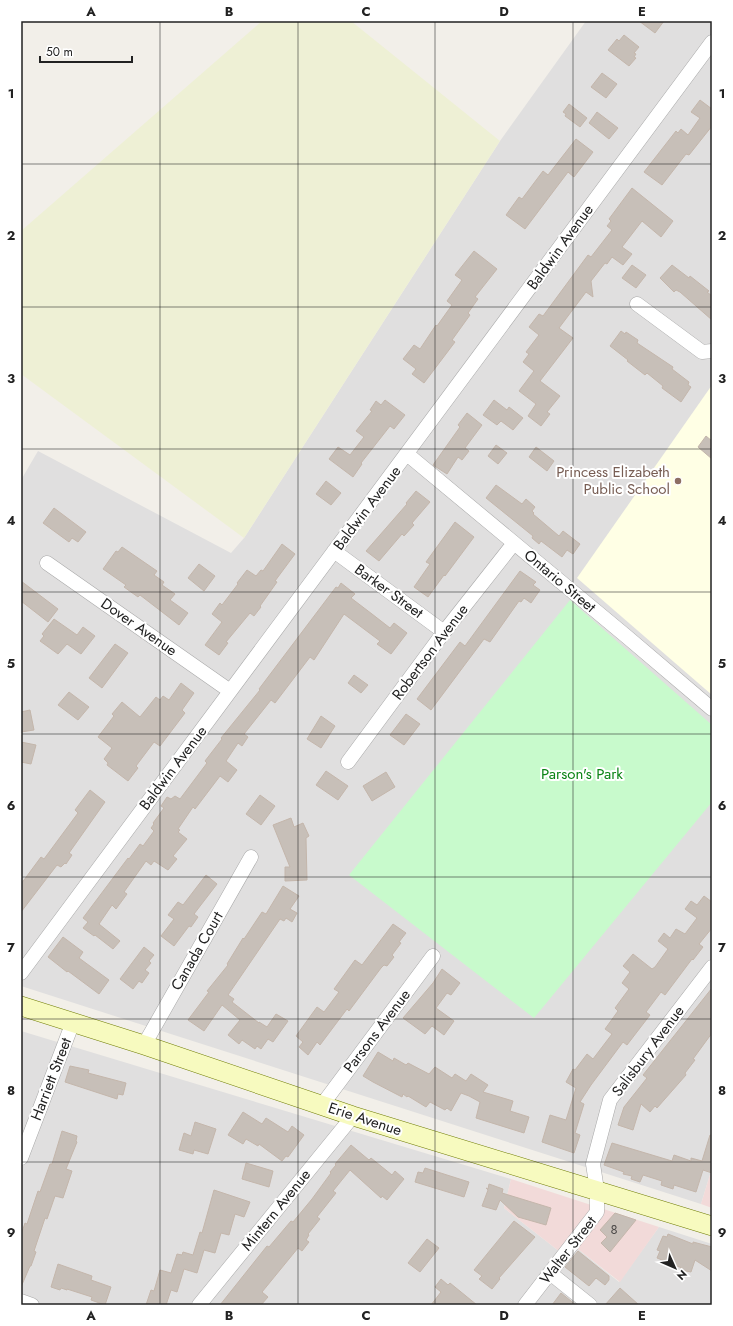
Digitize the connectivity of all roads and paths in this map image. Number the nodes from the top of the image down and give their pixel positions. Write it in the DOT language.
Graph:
graph roads {
  1 [pos="712,42"];
  2 [pos="637,304"];
  3 [pos="712,351"];
  4 [pos="407,454"];
  5 [pos="514,542"];
  6 [pos="334,551"];
  7 [pos="47,563"];
  8 [pos="444,632"];
  9 [pos="230,691"];
  10 [pos="712,709"];
  11 [pos="348,762"];
  12 [pos="251,858"];
  13 [pos="433,956"];
  14 [pos="712,967"];
  15 [pos="21,973"];
  16 [pos="21,1006"];
  17 [pos="73,1022"];
  18 [pos="144,1045"];
  19 [pos="322,1105"];
  20 [pos="353,1116"];
  21 [pos="21,1158"];
  22 [pos="597,1190"];
  23 [pos="712,1226"];
  24 [pos="550,1273"];
  25 [pos="21,1302"];
  26 [pos="32,1305"];
  27 [pos="199,1305"];
  28 [pos="525,1305"];
  29 [pos="590,1305"];
  1 -- 4 [label="street, Baldwin Avenue"];
  2 -- 3 [label="street"];
  4 -- 5 [label="street, Ontario Street"];
  4 -- 6 [label="street, Baldwin Avenue"];
  5 -- 8 [label="street, Robertson Avenue"];
  5 -- 10 [label="street, Ontario Street"];
  6 -- 8 [label="street, Barker Street"];
  6 -- 9 [label="street, Baldwin Avenue"];
  7 -- 9 [label="street, Dover Avenue"];
  8 -- 11 [label="street, Robertson Avenue"];
  9 -- 15 [label="street, Baldwin Avenue"];
  12 -- 18 [label="street, Canada Court"];
  13 -- 19 [label="street, Parsons Avenue"];
  14 -- 22 [label="street, Salisbury Avenue"];
  16 -- 17 [label="main road, Erie Avenue"];
  17 -- 18 [label="main road, Erie Avenue"];
  17 -- 21 [label="street, Harriett Street"];
  18 -- 19 [label="main road, Erie Avenue"];
  19 -- 20 [label="main road, Erie Avenue"];
  20 -- 22 [label="main road, Erie Avenue"];
  20 -- 27 [label="street, Mintern Avenue"];
  22 -- 23 [label="main road, Erie Avenue"];
  22 -- 24 [label="street, Walter Street"];
  24 -- 28 [label="street, Walter Street"];
  24 -- 29 [label="street"];
  25 -- 26 [label="street"];
}
